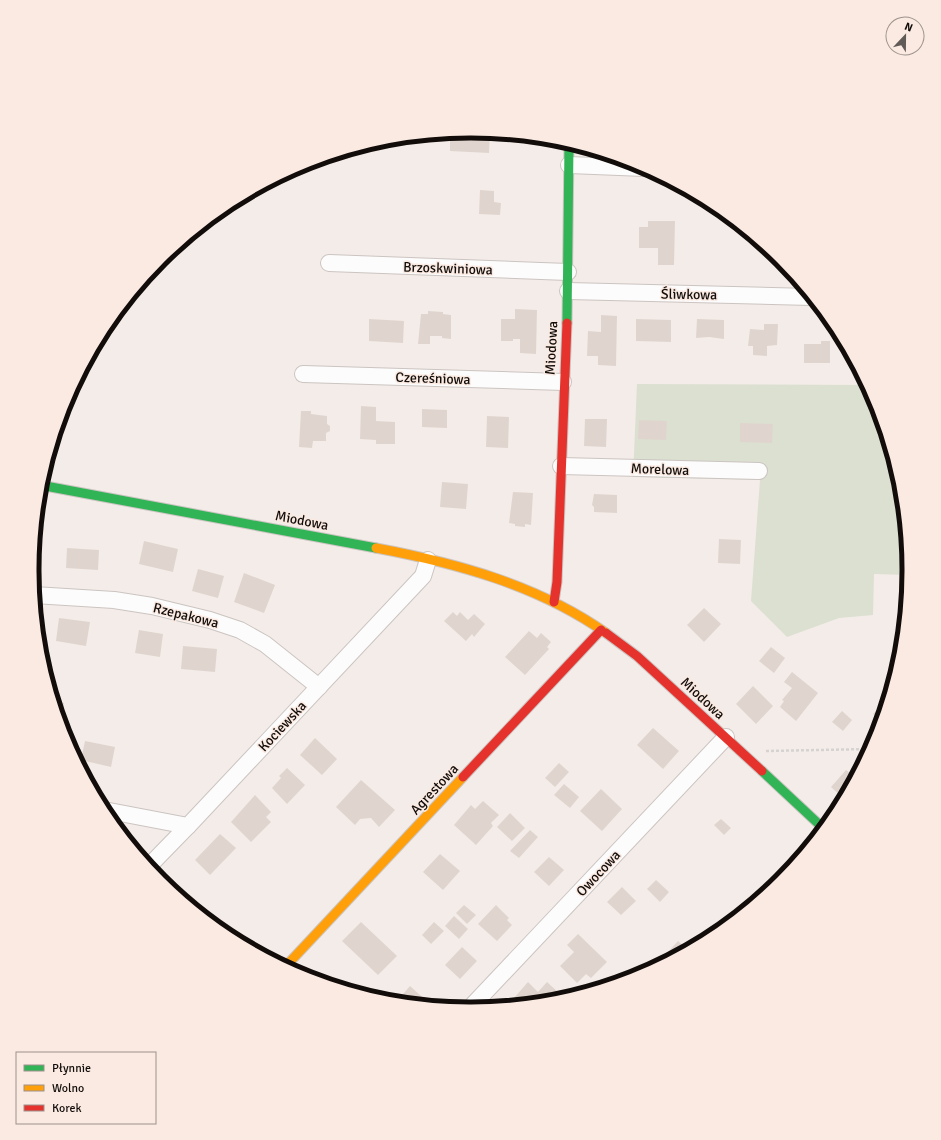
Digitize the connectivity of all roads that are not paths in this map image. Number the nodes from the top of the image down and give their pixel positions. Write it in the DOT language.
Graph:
graph roads {
  1 [pos="569,150"];
  2 [pos="569,165"];
  3 [pos="626,167"];
  4 [pos="329,263"];
  5 [pos="568,272"];
  6 [pos="568,291"];
  7 [pos="805,297"];
  8 [pos="303,374"];
  9 [pos="563,382"];
  10 [pos="561,466"];
  11 [pos="759,471"];
  12 [pos="47,487"];
  13 [pos="428,560"];
  14 [pos="40,595"];
  15 [pos="554,602"];
  16 [pos="601,630"];
  17 [pos="319,687"];
  18 [pos="726,738"];
  19 [pos="113,812"];
  20 [pos="819,824"];
  21 [pos="188,826"];
  22 [pos="153,862"];
  23 [pos="290,962"];
  24 [pos="476,1002"];
  1 -- 2 [label="street, Miodowa"];
  2 -- 3 [label="street"];
  2 -- 5 [label="street, Miodowa"];
  4 -- 5 [label="street, Brzoskwiniowa"];
  5 -- 6 [label="street, Miodowa"];
  6 -- 7 [label="street, Śliwkowa"];
  6 -- 9 [label="street, Miodowa"];
  8 -- 9 [label="street, Czereśniowa"];
  9 -- 10 [label="street, Miodowa"];
  10 -- 11 [label="street, Morelowa"];
  10 -- 15 [label="street, Miodowa"];
  12 -- 13 [label="street, Miodowa"];
  13 -- 15 [label="street, Miodowa"];
  13 -- 17 [label="street, Kociewska"];
  14 -- 17 [label="street, Rzepakowa"];
  15 -- 16 [label="street, Miodowa"];
  16 -- 18 [label="street, Miodowa"];
  16 -- 23 [label="street, Agrestowa"];
  17 -- 21 [label="street, Kociewska"];
  18 -- 20 [label="street, Miodowa"];
  18 -- 24 [label="street, Owocowa"];
  19 -- 21 [label="street"];
  21 -- 22 [label="street, Kociewska"];
}
